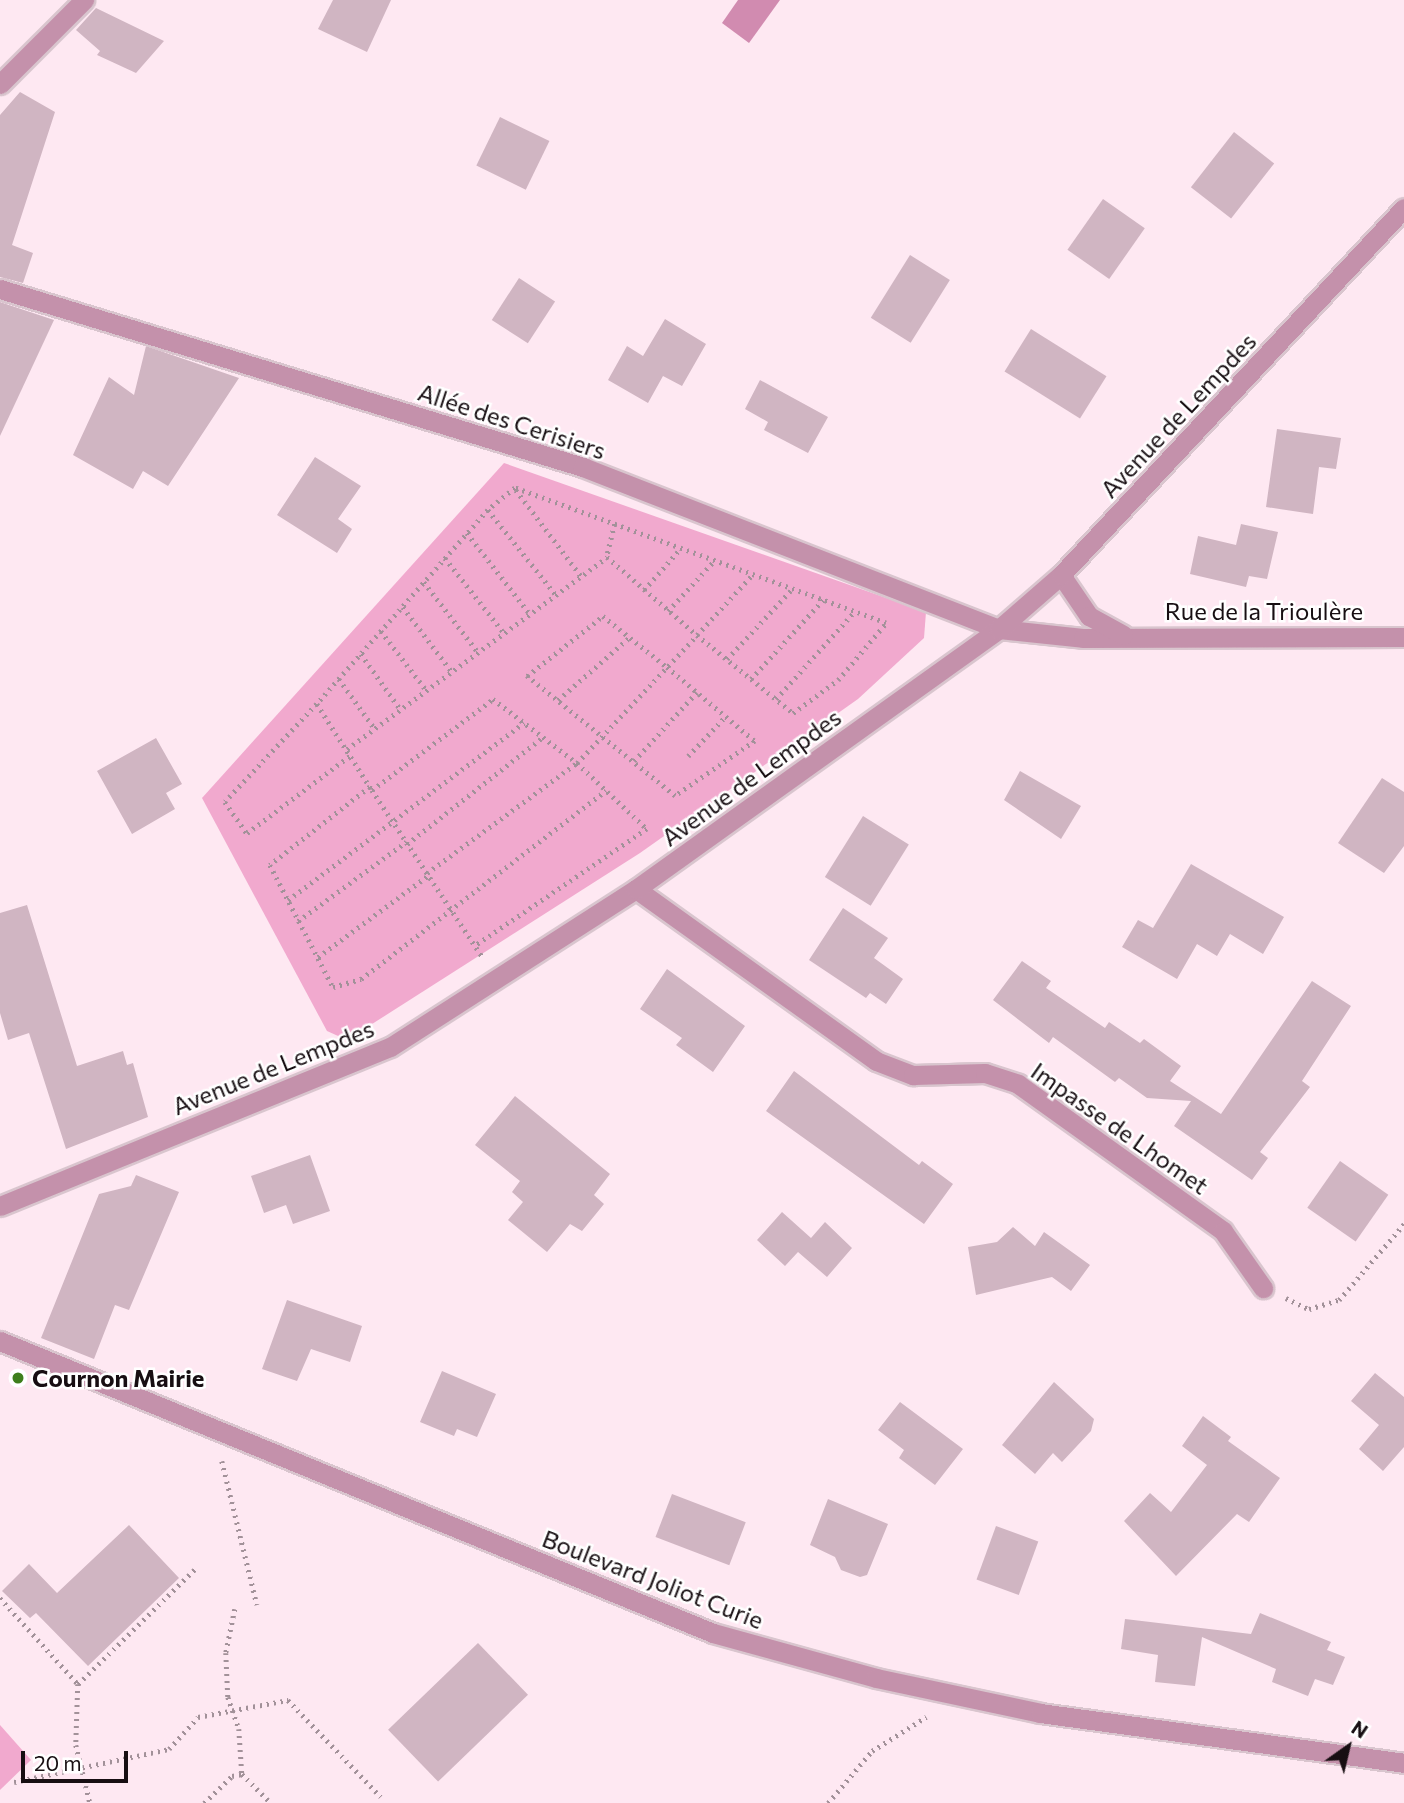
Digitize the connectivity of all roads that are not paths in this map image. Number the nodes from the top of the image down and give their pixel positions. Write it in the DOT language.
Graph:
graph roads {
  1 [pos="83,0"];
  2 [pos="0,84"];
  3 [pos="1404,208"];
  4 [pos="0,289"];
  5 [pos="1061,575"];
  6 [pos="999,629"];
  7 [pos="1124,636"];
  8 [pos="1404,638"];
  9 [pos="636,889"];
  10 [pos="0,1206"];
  11 [pos="1263,1288"];
  12 [pos="0,1341"];
  13 [pos="1404,1763"];
  1 -- 2 [label="street"];
  3 -- 5 [label="street, Avenue de Lempdes"];
  4 -- 6 [label="street, Allée des Cerisiers"];
  5 -- 6 [label="street, Avenue de Lempdes"];
  5 -- 7 [label="street, Rue de la Trioulère"];
  6 -- 7 [label="street, Rue de la Trioulère"];
  6 -- 9 [label="street, Avenue de Lempdes"];
  7 -- 8 [label="street, Rue de la Trioulère"];
  9 -- 10 [label="street, Avenue de Lempdes"];
  9 -- 11 [label="street, Impasse de Lhomet"];
  12 -- 13 [label="street, Boulevard Joliot Curie"];
}
